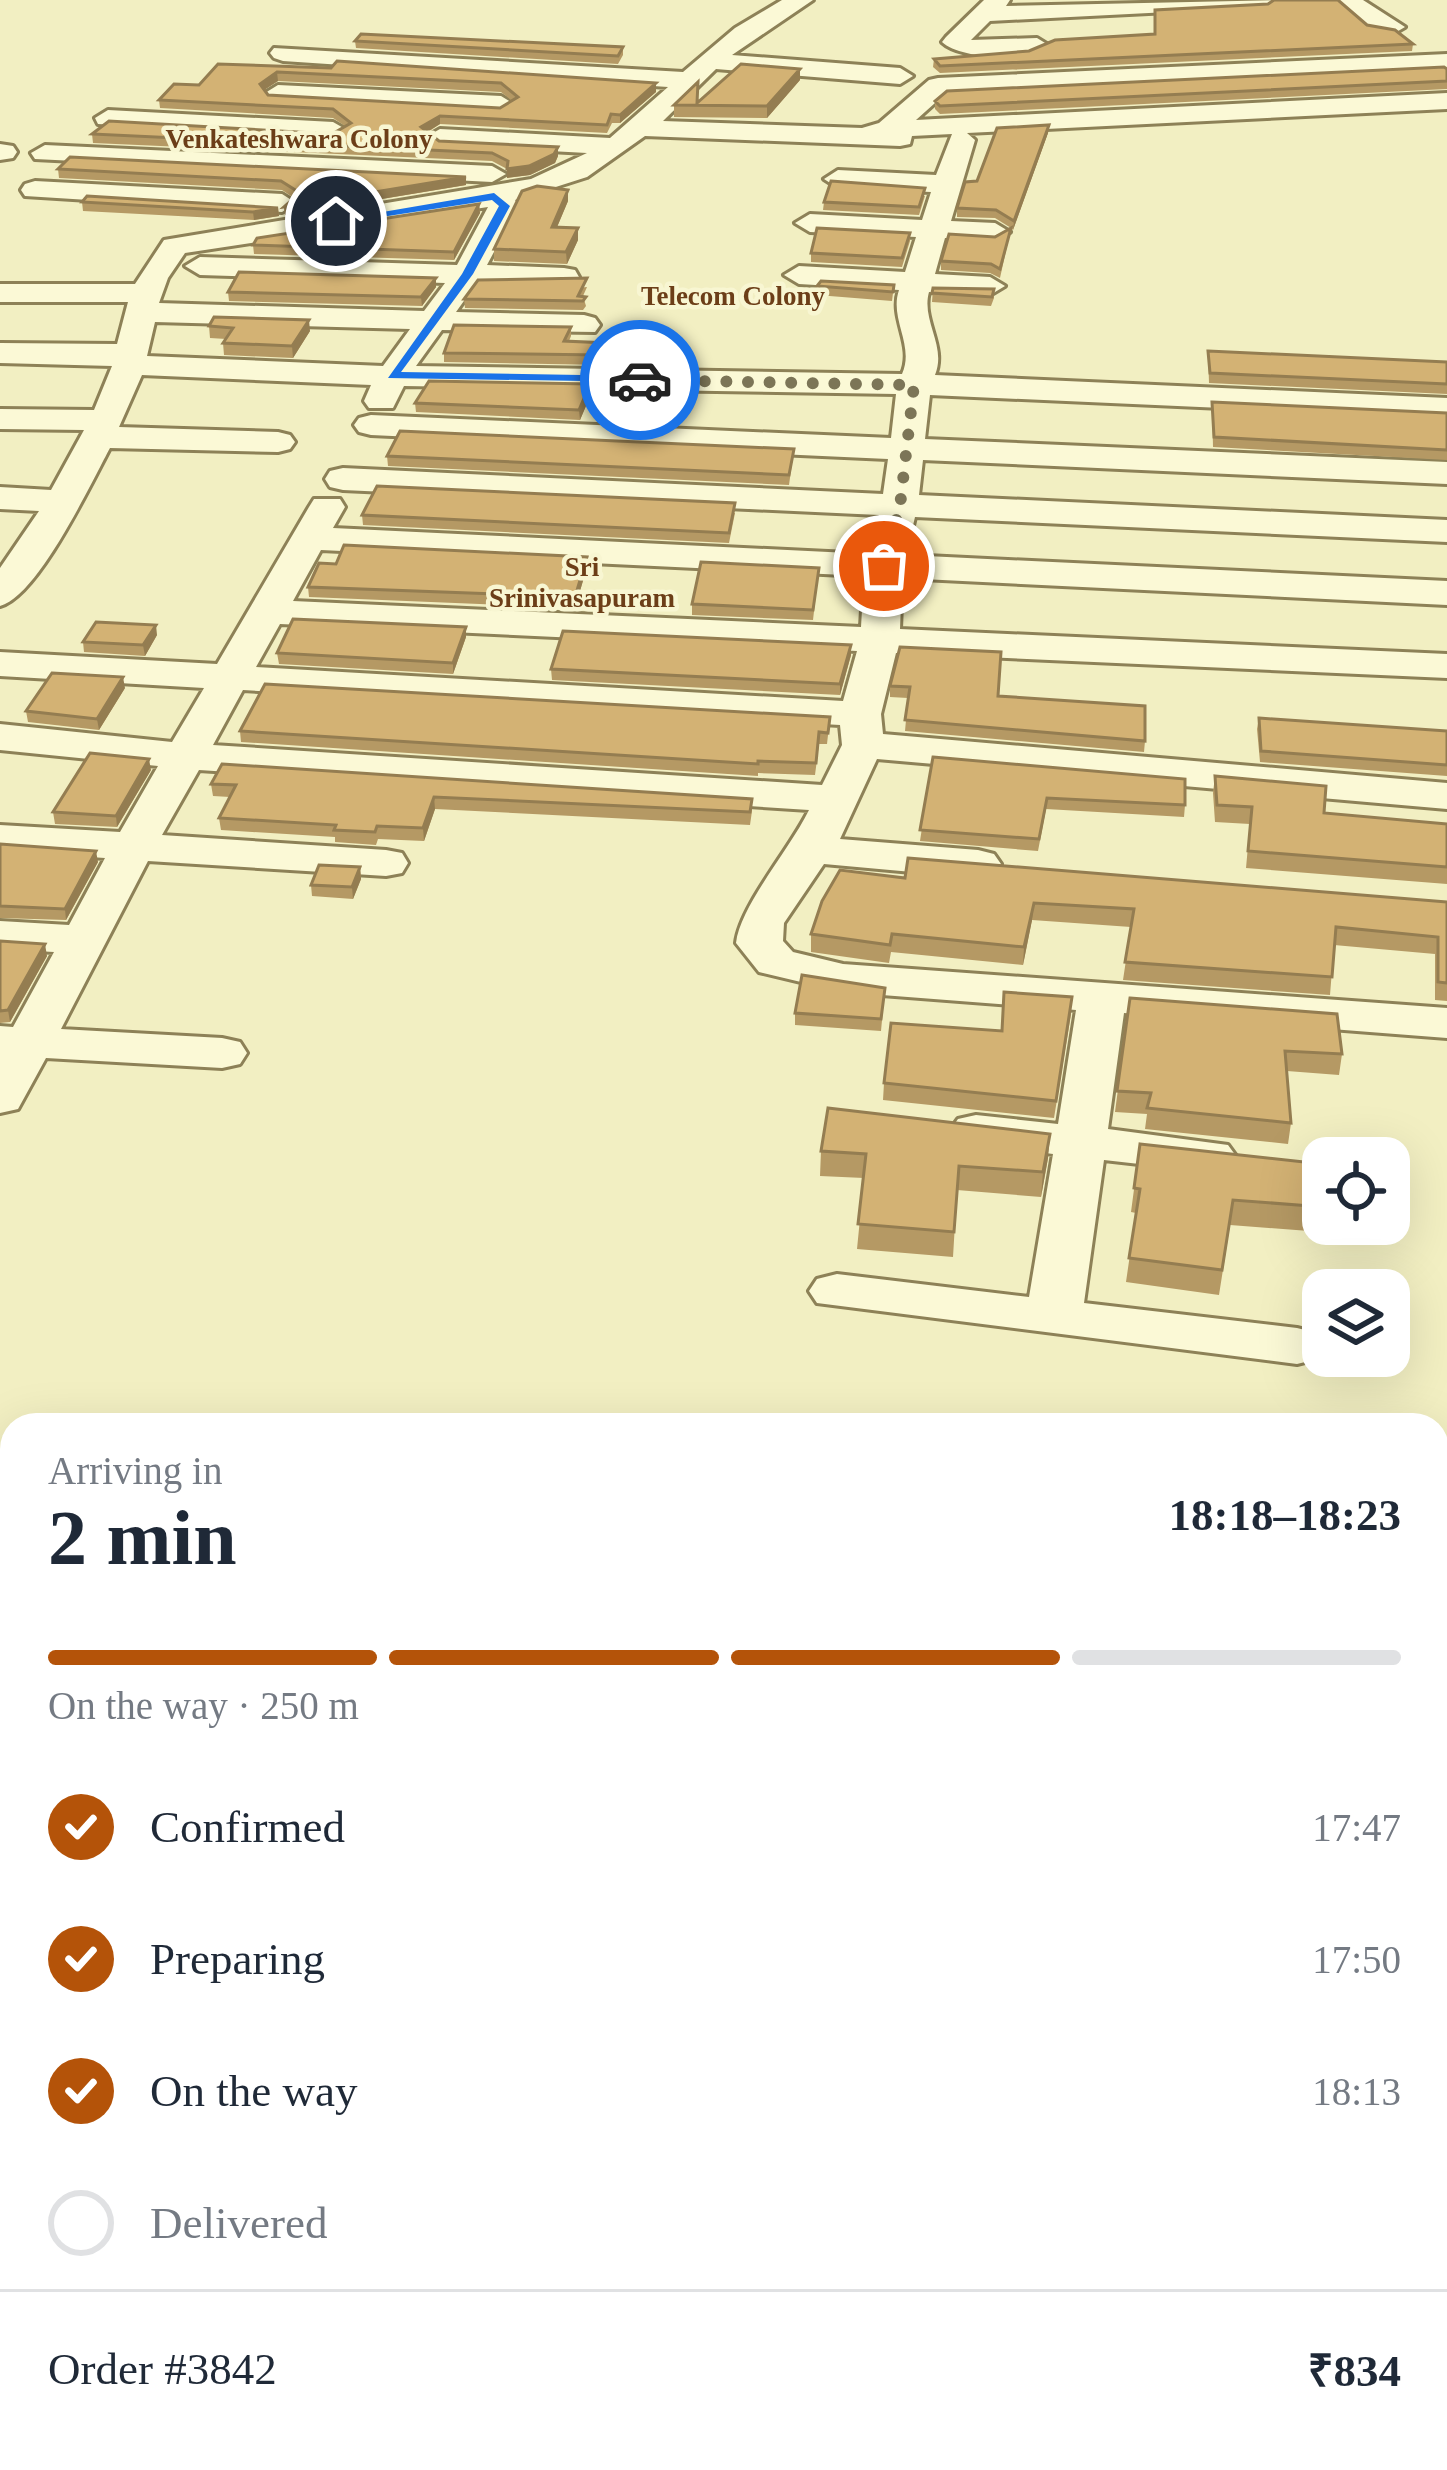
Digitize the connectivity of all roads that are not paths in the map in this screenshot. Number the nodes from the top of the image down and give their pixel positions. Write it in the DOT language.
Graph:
graph roads {
  1 [pos="801,0"];
  2 [pos="1267,0"];
  3 [pos="1348,0"];
  4 [pos="1371,0"];
  5 [pos="992,7"];
  6 [pos="1393,27"];
  7 [pos="1348,30"];
  8 [pos="1073,44"];
  9 [pos="283,53"];
  10 [pos="1447,62"];
  11 [pos="1251,71"];
  12 [pos="900,76"];
  13 [pos="296,87"];
  14 [pos="242,92"];
  15 [pos="672,96"];
  16 [pos="520,104"];
  17 [pos="1442,107"];
  18 [pos="1294,108"];
  19 [pos="613,109"];
  20 [pos="841,115"];
  21 [pos="108,118"];
  22 [pos="261,126"];
  23 [pos="355,132"];
  24 [pos="877,133"];
  25 [pos="401,134"];
  26 [pos="961,140"];
  27 [pos="1022,141"];
  28 [pos="611,146"];
  29 [pos="45,153"];
  30 [pos="231,163"];
  31 [pos="560,176"];
  32 [pos="838,178"];
  33 [pos="947,184"];
  34 [pos="34,190"];
  35 [pos="198,200"];
  36 [pos="416,209"];
  37 [pos="491,216"];
  38 [pos="810,223"];
  39 [pos="306,226"];
  40 [pos="934,229"];
  41 [pos="995,232"];
  42 [pos="467,274"];
  43 [pos="799,274"];
  44 [pos="564,277"];
  45 [pos="154,279"];
  46 [pos="917,281"];
  47 [pos="990,286"];
  48 [pos="0,293"];
  49 [pos="432,322"];
  50 [pos="584,325"];
  51 [pos="0,353"];
  52 [pos="130,359"];
  53 [pos="392,376"];
  54 [pos="914,385"];
  55 [pos="1447,408"];
  56 [pos="0,419"];
  57 [pos="371,425"];
  58 [pos="101,428"];
  59 [pos="278,442"];
  60 [pos="904,447"];
  61 [pos="1447,473"];
  62 [pos="343,478"];
  63 [pos="0,498"];
  64 [pos="64,502"];
  65 [pos="900,506"];
  66 [pos="1447,531"];
  67 [pos="310,538"];
  68 [pos="884,566"];
  69 [pos="1447,593"];
  70 [pos="0,594"];
  71 [pos="268,612"];
  72 [pos="880,639"];
  73 [pos="0,664"];
  74 [pos="1447,666"];
  75 [pos="232,679"];
  76 [pos="862,730"];
  77 [pos="0,737"];
  78 [pos="186,756"];
  79 [pos="1447,796"];
  80 [pos="836,799"];
  81 [pos="0,838"];
  82 [pos="134,847"];
  83 [pos="812,850"];
  84 [pos="386,863"];
  85 [pos="1024,868"];
  86 [pos="0,934"];
  87 [pos="86,940"];
  88 [pos="1102,1000"];
  89 [pos="1447,1024"];
  90 [pos="15,1042"];
  91 [pos="222,1053"];
  92 [pos="0,1098"];
  93 [pos="924,1124"];
  94 [pos="1080,1142"];
  95 [pos="1257,1161"];
  96 [pos="837,1291"];
  97 [pos="1054,1317"];
  98 [pos="1297,1346"];
  1 -- 15 [label="street"];
  2 -- 5 [label="street"];
  3 -- 6 [label="street"];
  4 -- 6 [label="street"];
  5 -- 8 [label="street"];
  6 -- 7 [label="street"];
  9 -- 15 [label="street"];
  10 -- 11 [label="street"];
  11 -- 18 [label="street"];
  11 -- 24 [label="street"];
  12 -- 15 [label="street"];
  13 -- 14 [label="street"];
  13 -- 16 [label="street"];
  13 -- 22 [label="street"];
  15 -- 19 [label="street"];
  15 -- 20 [label="street"];
  15 -- 24 [label="street"];
  15 -- 28 [label="street"];
  17 -- 18 [label="street"];
  18 -- 24 [label="street"];
  21 -- 22 [label="street"];
  22 -- 23 [label="street"];
  22 -- 30 [label="street"];
  24 -- 26 [label="street"];
  25 -- 28 [label="street"];
  26 -- 27 [label="street"];
  26 -- 33 [label="street"];
  28 -- 31 [label="street"];
  29 -- 30 [label="street"];
  30 -- 31 [label="street"];
  30 -- 35 [label="street"];
  31 -- 37 [label="street"];
  32 -- 33 [label="street"];
  33 -- 40 [label="street"];
  34 -- 35 [label="street"];
  35 -- 36 [label="street"];
  35 -- 45 [label="street"];
  36 -- 37 [label="street"];
  36 -- 39 [label="street"];
  37 -- 39 [label="street"];
  37 -- 42 [label="street"];
  38 -- 40 [label="street"];
  39 -- 45 [label="street"];
  40 -- 41 [label="street"];
  40 -- 46 [label="street"];
  42 -- 44 [label="street"];
  42 -- 45 [label="street"];
  42 -- 49 [label="street"];
  43 -- 46 [label="street"];
  45 -- 48 [label="street"];
  45 -- 49 [label="street"];
  45 -- 52 [label="street"];
  46 -- 47 [label="street"];
  46 -- 54 [label="street"];
  49 -- 50 [label="street"];
  49 -- 53 [label="street"];
  51 -- 52 [label="street"];
  52 -- 53 [label="street"];
  52 -- 58 [label="street"];
  53 -- 54 [label="street"];
  53 -- 57 [label="street"];
  54 -- 55 [label="street"];
  54 -- 60 [label="street"];
  56 -- 58 [label="street"];
  57 -- 60 [label="street"];
  57 -- 62 [label="street"];
  58 -- 59 [label="street"];
  58 -- 64 [label="street"];
  60 -- 61 [label="street"];
  60 -- 65 [label="street"];
  62 -- 65 [label="street"];
  62 -- 67 [label="street"];
  63 -- 64 [label="street"];
  64 -- 70 [label="street"];
  65 -- 66 [label="street"];
  65 -- 68 [label="street"];
  67 -- 68 [label="street"];
  67 -- 71 [label="street"];
  68 -- 69 [label="street"];
  68 -- 72 [label="street"];
  71 -- 72 [label="street"];
  71 -- 75 [label="street"];
  72 -- 74 [label="street"];
  72 -- 76 [label="street"];
  73 -- 75 [label="street"];
  75 -- 76 [label="street"];
  75 -- 78 [label="street"];
  76 -- 79 [label="street"];
  76 -- 80 [label="street"];
  77 -- 78 [label="street"];
  78 -- 80 [label="street"];
  78 -- 82 [label="street"];
  80 -- 83 [label="street"];
  81 -- 82 [label="street"];
  82 -- 84 [label="street"];
  82 -- 87 [label="street"];
  83 -- 85 [label="street"];
  83 -- 88 [label="street"];
  86 -- 87 [label="street"];
  87 -- 90 [label="street"];
  88 -- 89 [label="street"];
  88 -- 94 [label="street"];
  90 -- 91 [label="street"];
  90 -- 92 [label="street"];
  93 -- 94 [label="street"];
  94 -- 95 [label="street"];
  94 -- 97 [label="street"];
  96 -- 97 [label="street"];
  97 -- 98 [label="street"];
}
